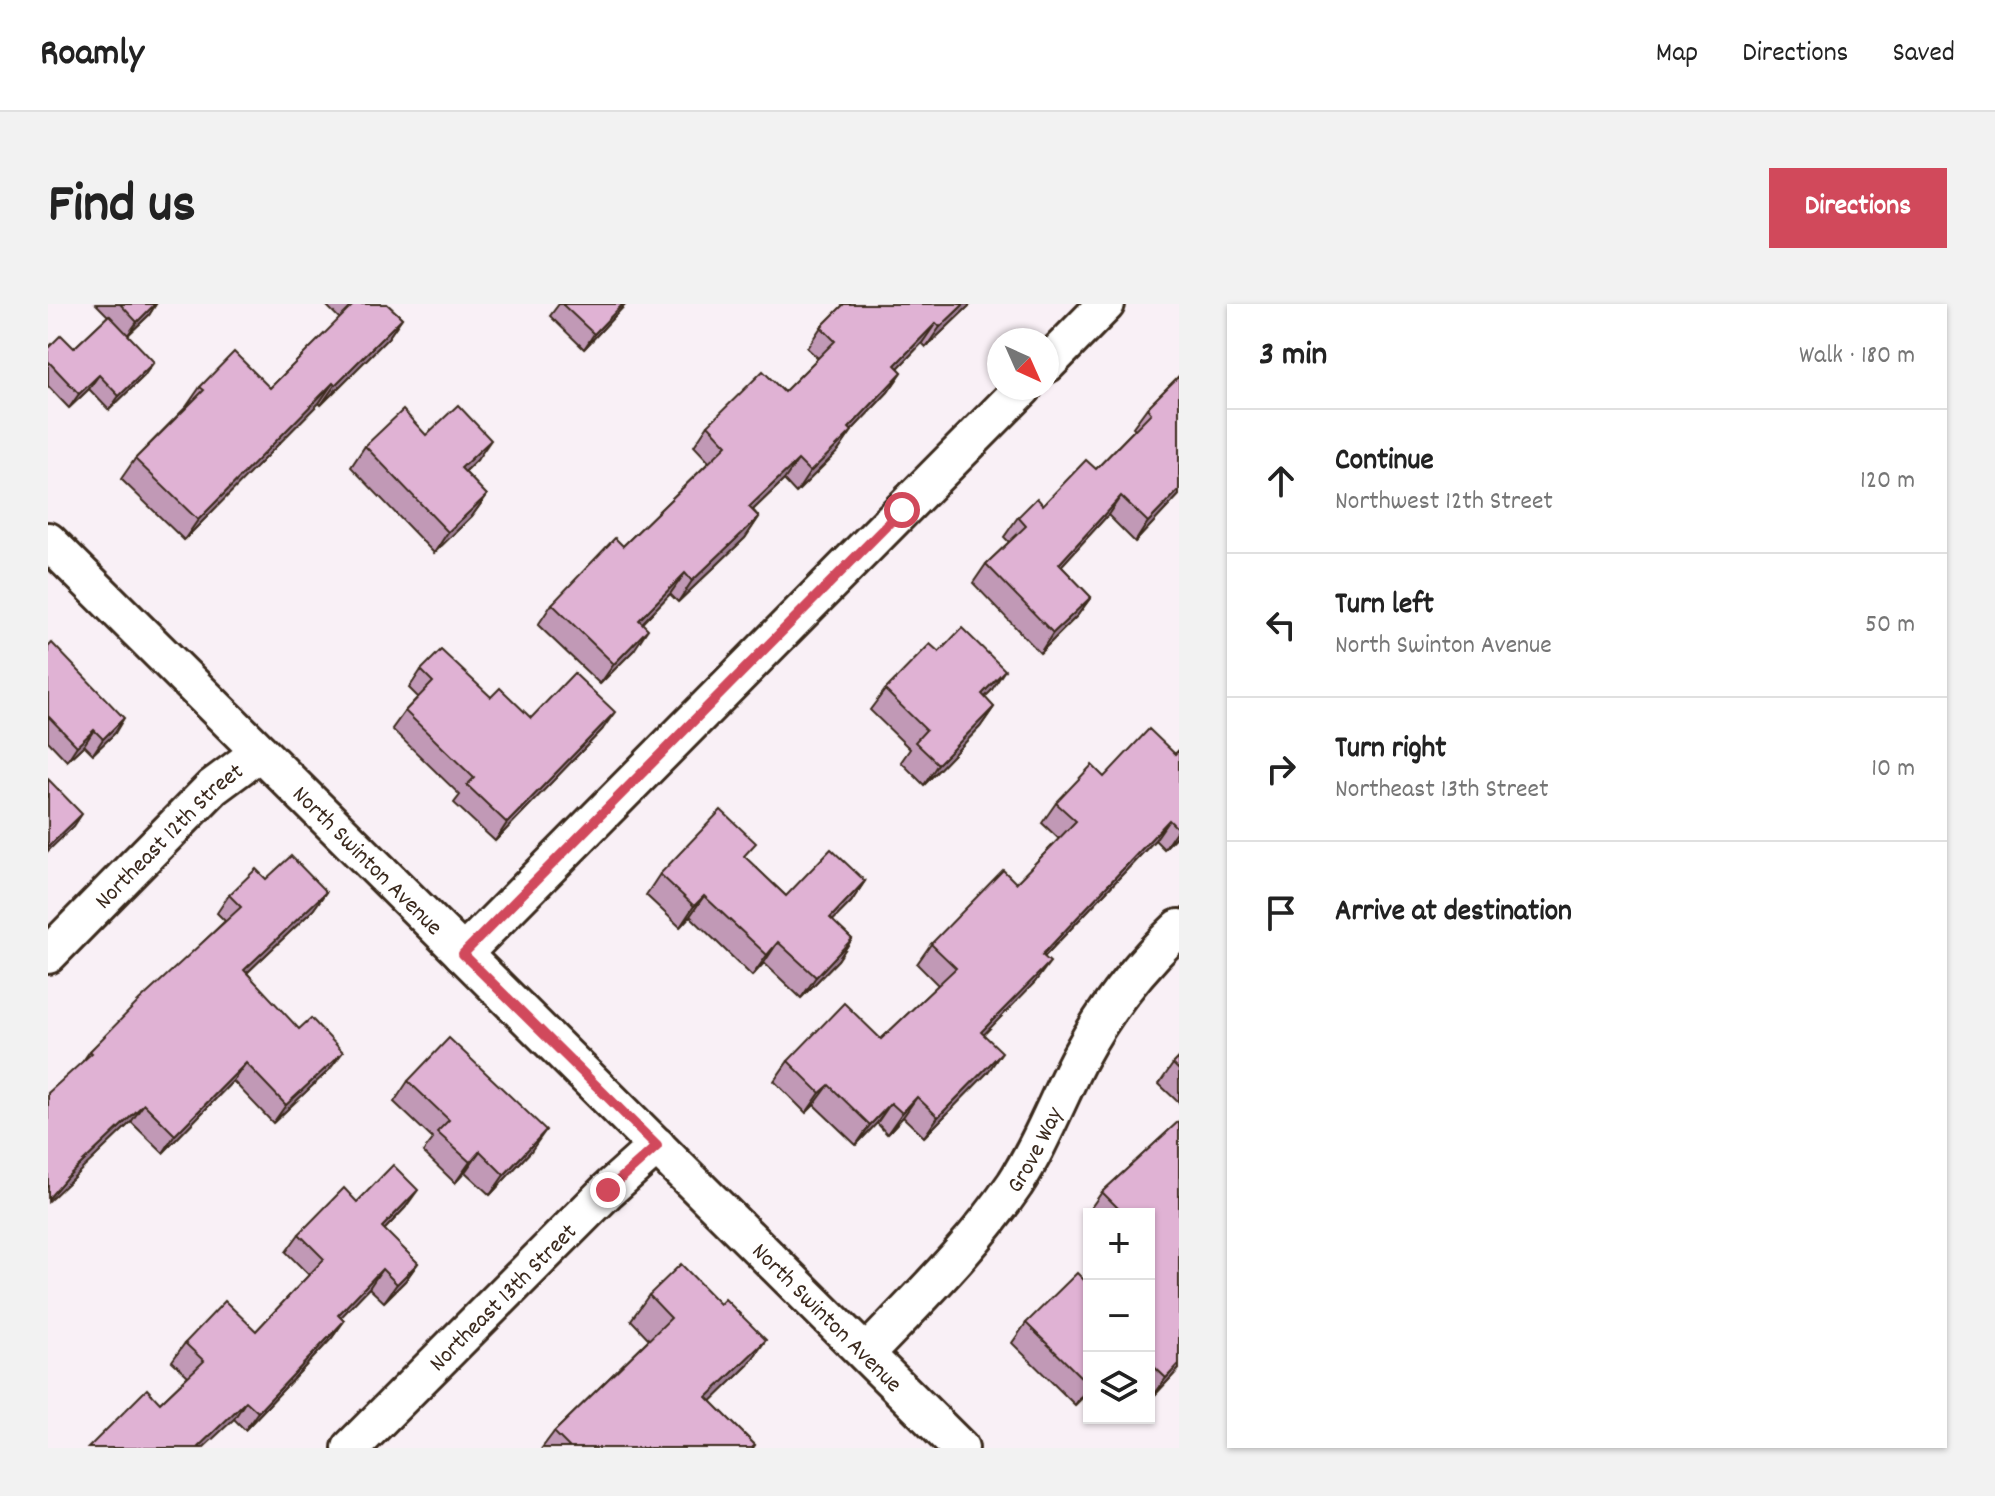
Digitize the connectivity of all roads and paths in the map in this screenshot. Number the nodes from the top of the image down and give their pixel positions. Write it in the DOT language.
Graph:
graph roads {
  1 [pos="1106,304"];
  2 [pos="1059,352"];
  3 [pos="1011,400"];
  4 [pos="48,541"];
  5 [pos="260,752"];
  6 [pos="1179,928"];
  7 [pos="463,954"];
  8 [pos="48,955"];
  9 [pos="657,1146"];
  10 [pos="866,1354"];
  11 [pos="351,1448"];
  12 [pos="960,1448"];
  1 -- 2 [label="street"];
  3 -- 7 [label="street"];
  4 -- 5 [label="street, North Swinton Avenue"];
  5 -- 7 [label="street, North Swinton Avenue"];
  5 -- 8 [label="street, Northeast 12th Street"];
  6 -- 10 [label="street, Grove Way"];
  7 -- 9 [label="street, North Swinton Avenue"];
  9 -- 10 [label="street, North Swinton Avenue"];
  9 -- 11 [label="street, Northeast 13th Street"];
  10 -- 12 [label="street, North Swinton Avenue"];
}
